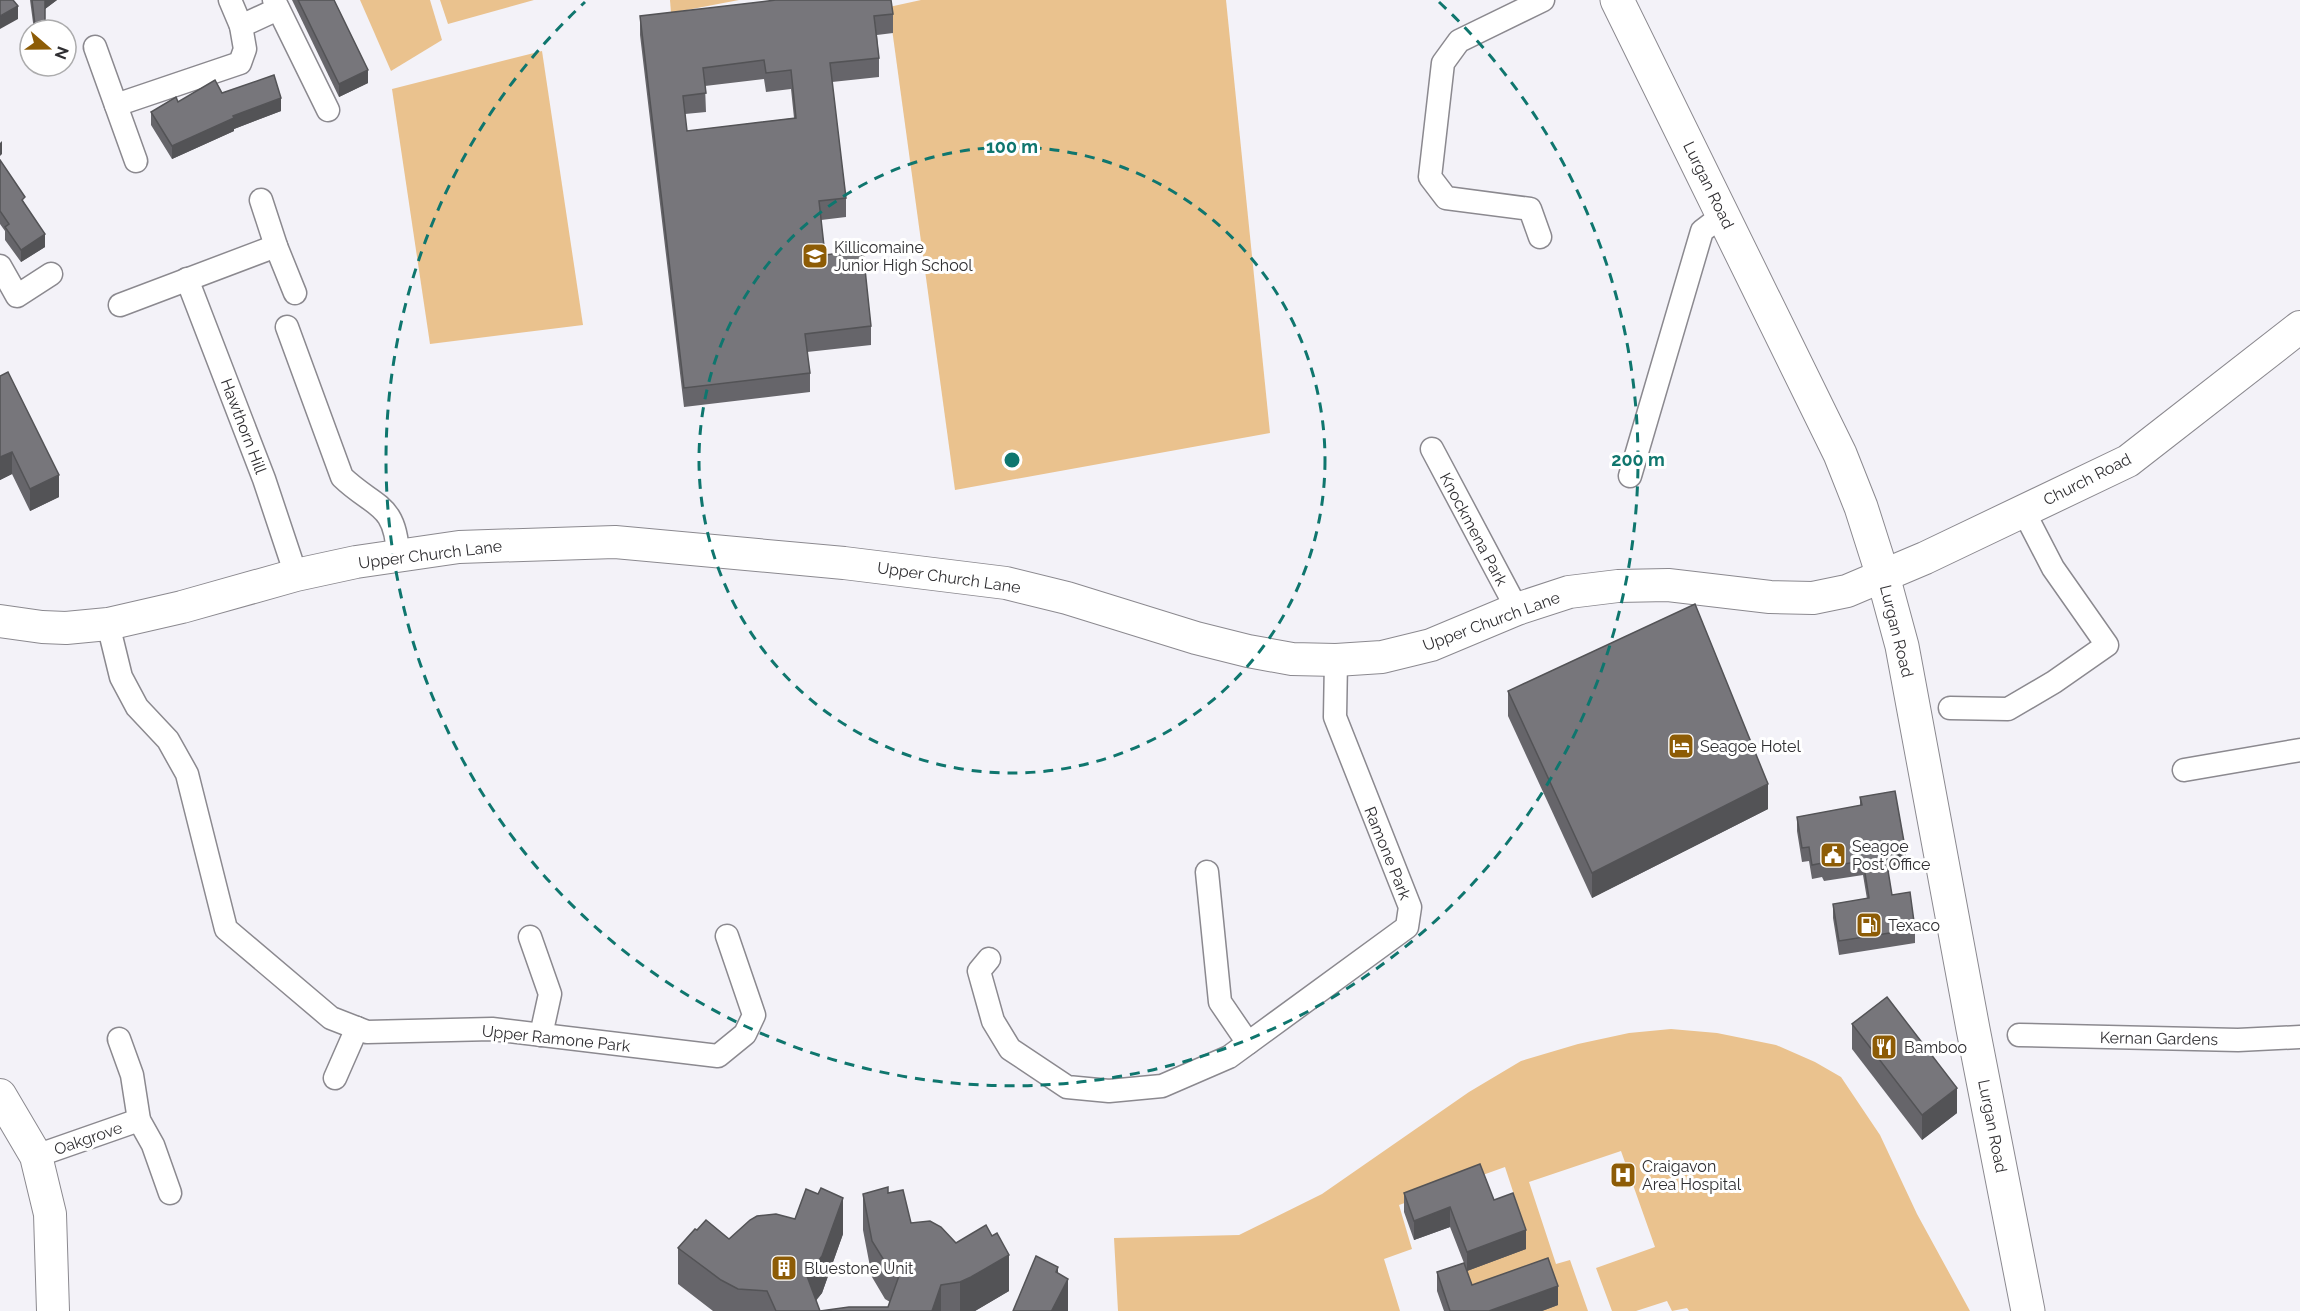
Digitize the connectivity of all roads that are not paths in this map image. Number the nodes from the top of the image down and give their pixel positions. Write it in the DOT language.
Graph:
graph roads {
  1 [pos="230,0"];
  2 [pos="1543,0"];
  3 [pos="1617,0"];
  4 [pos="276,4"];
  5 [pos="241,26"];
  6 [pos="95,47"];
  7 [pos="116,105"];
  8 [pos="328,110"];
  9 [pos="135,160"];
  10 [pos="261,200"];
  11 [pos="1724,215"];
  12 [pos="1540,237"];
  13 [pos="276,246"];
  14 [pos="0,266"];
  15 [pos="51,274"];
  16 [pos="187,279"];
  17 [pos="295,293"];
  18 [pos="120,304"];
  19 [pos="287,327"];
  20 [pos="2300,327"];
  21 [pos="1432,449"];
  22 [pos="1630,476"];
  23 [pos="2023,510"];
  24 [pos="398,556"];
  25 [pos="296,575"];
  26 [pos="1883,576"];
  27 [pos="1517,609"];
  28 [pos="0,621"];
  29 [pos="108,624"];
  30 [pos="1336,660"];
  31 [pos="1950,708"];
  32 [pos="2300,750"];
  33 [pos="2184,770"];
  34 [pos="1207,872"];
  35 [pos="727,936"];
  36 [pos="530,937"];
  37 [pos="989,959"];
  38 [pos="357,1028"];
  39 [pos="541,1035"];
  40 [pos="2019,1035"];
  41 [pos="2300,1037"];
  42 [pos="119,1039"];
  43 [pos="1248,1043"];
  44 [pos="335,1078"];
  45 [pos="0,1095"];
  46 [pos="139,1120"];
  47 [pos="36,1156"];
  48 [pos="170,1193"];
  49 [pos="52,1311"];
  50 [pos="2028,1311"];
  1 -- 5 [label="street"];
  2 -- 12 [label="street"];
  3 -- 11 [label="main road, Lurgan Road"];
  4 -- 5 [label="street"];
  4 -- 8 [label="street"];
  5 -- 7 [label="street"];
  6 -- 7 [label="street"];
  7 -- 9 [label="street"];
  10 -- 13 [label="street"];
  11 -- 22 [label="street"];
  11 -- 26 [label="main road, Lurgan Road"];
  13 -- 16 [label="street"];
  13 -- 17 [label="street"];
  14 -- 15 [label="street"];
  16 -- 18 [label="street"];
  16 -- 25 [label="street, Hawthorn Hill"];
  19 -- 24 [label="street"];
  20 -- 23 [label="street, Church Road"];
  21 -- 27 [label="street, Knockmena Park"];
  23 -- 26 [label="street, Church Road"];
  23 -- 31 [label="street"];
  24 -- 25 [label="street, Upper Church Lane"];
  24 -- 30 [label="street, Upper Church Lane"];
  25 -- 29 [label="street, Upper Church Lane"];
  26 -- 27 [label="street, Upper Church Lane"];
  26 -- 50 [label="main road, Lurgan Road"];
  27 -- 30 [label="street, Upper Church Lane"];
  28 -- 29 [label="street, Upper Church Lane"];
  29 -- 38 [label="street, Upper Ramone Park"];
  30 -- 43 [label="street, Ramone Park"];
  32 -- 33 [label="street"];
  34 -- 43 [label="street"];
  35 -- 39 [label="street, Upper Ramone Park"];
  36 -- 39 [label="street"];
  37 -- 43 [label="street, Ramone Park"];
  38 -- 39 [label="street, Upper Ramone Park"];
  38 -- 44 [label="street"];
  40 -- 41 [label="street, Kernan Gardens"];
  42 -- 46 [label="street, Oakgrove"];
  45 -- 47 [label="street"];
  46 -- 47 [label="street, Oakgrove"];
  46 -- 48 [label="street, Oakgrove"];
  47 -- 49 [label="street"];
}
